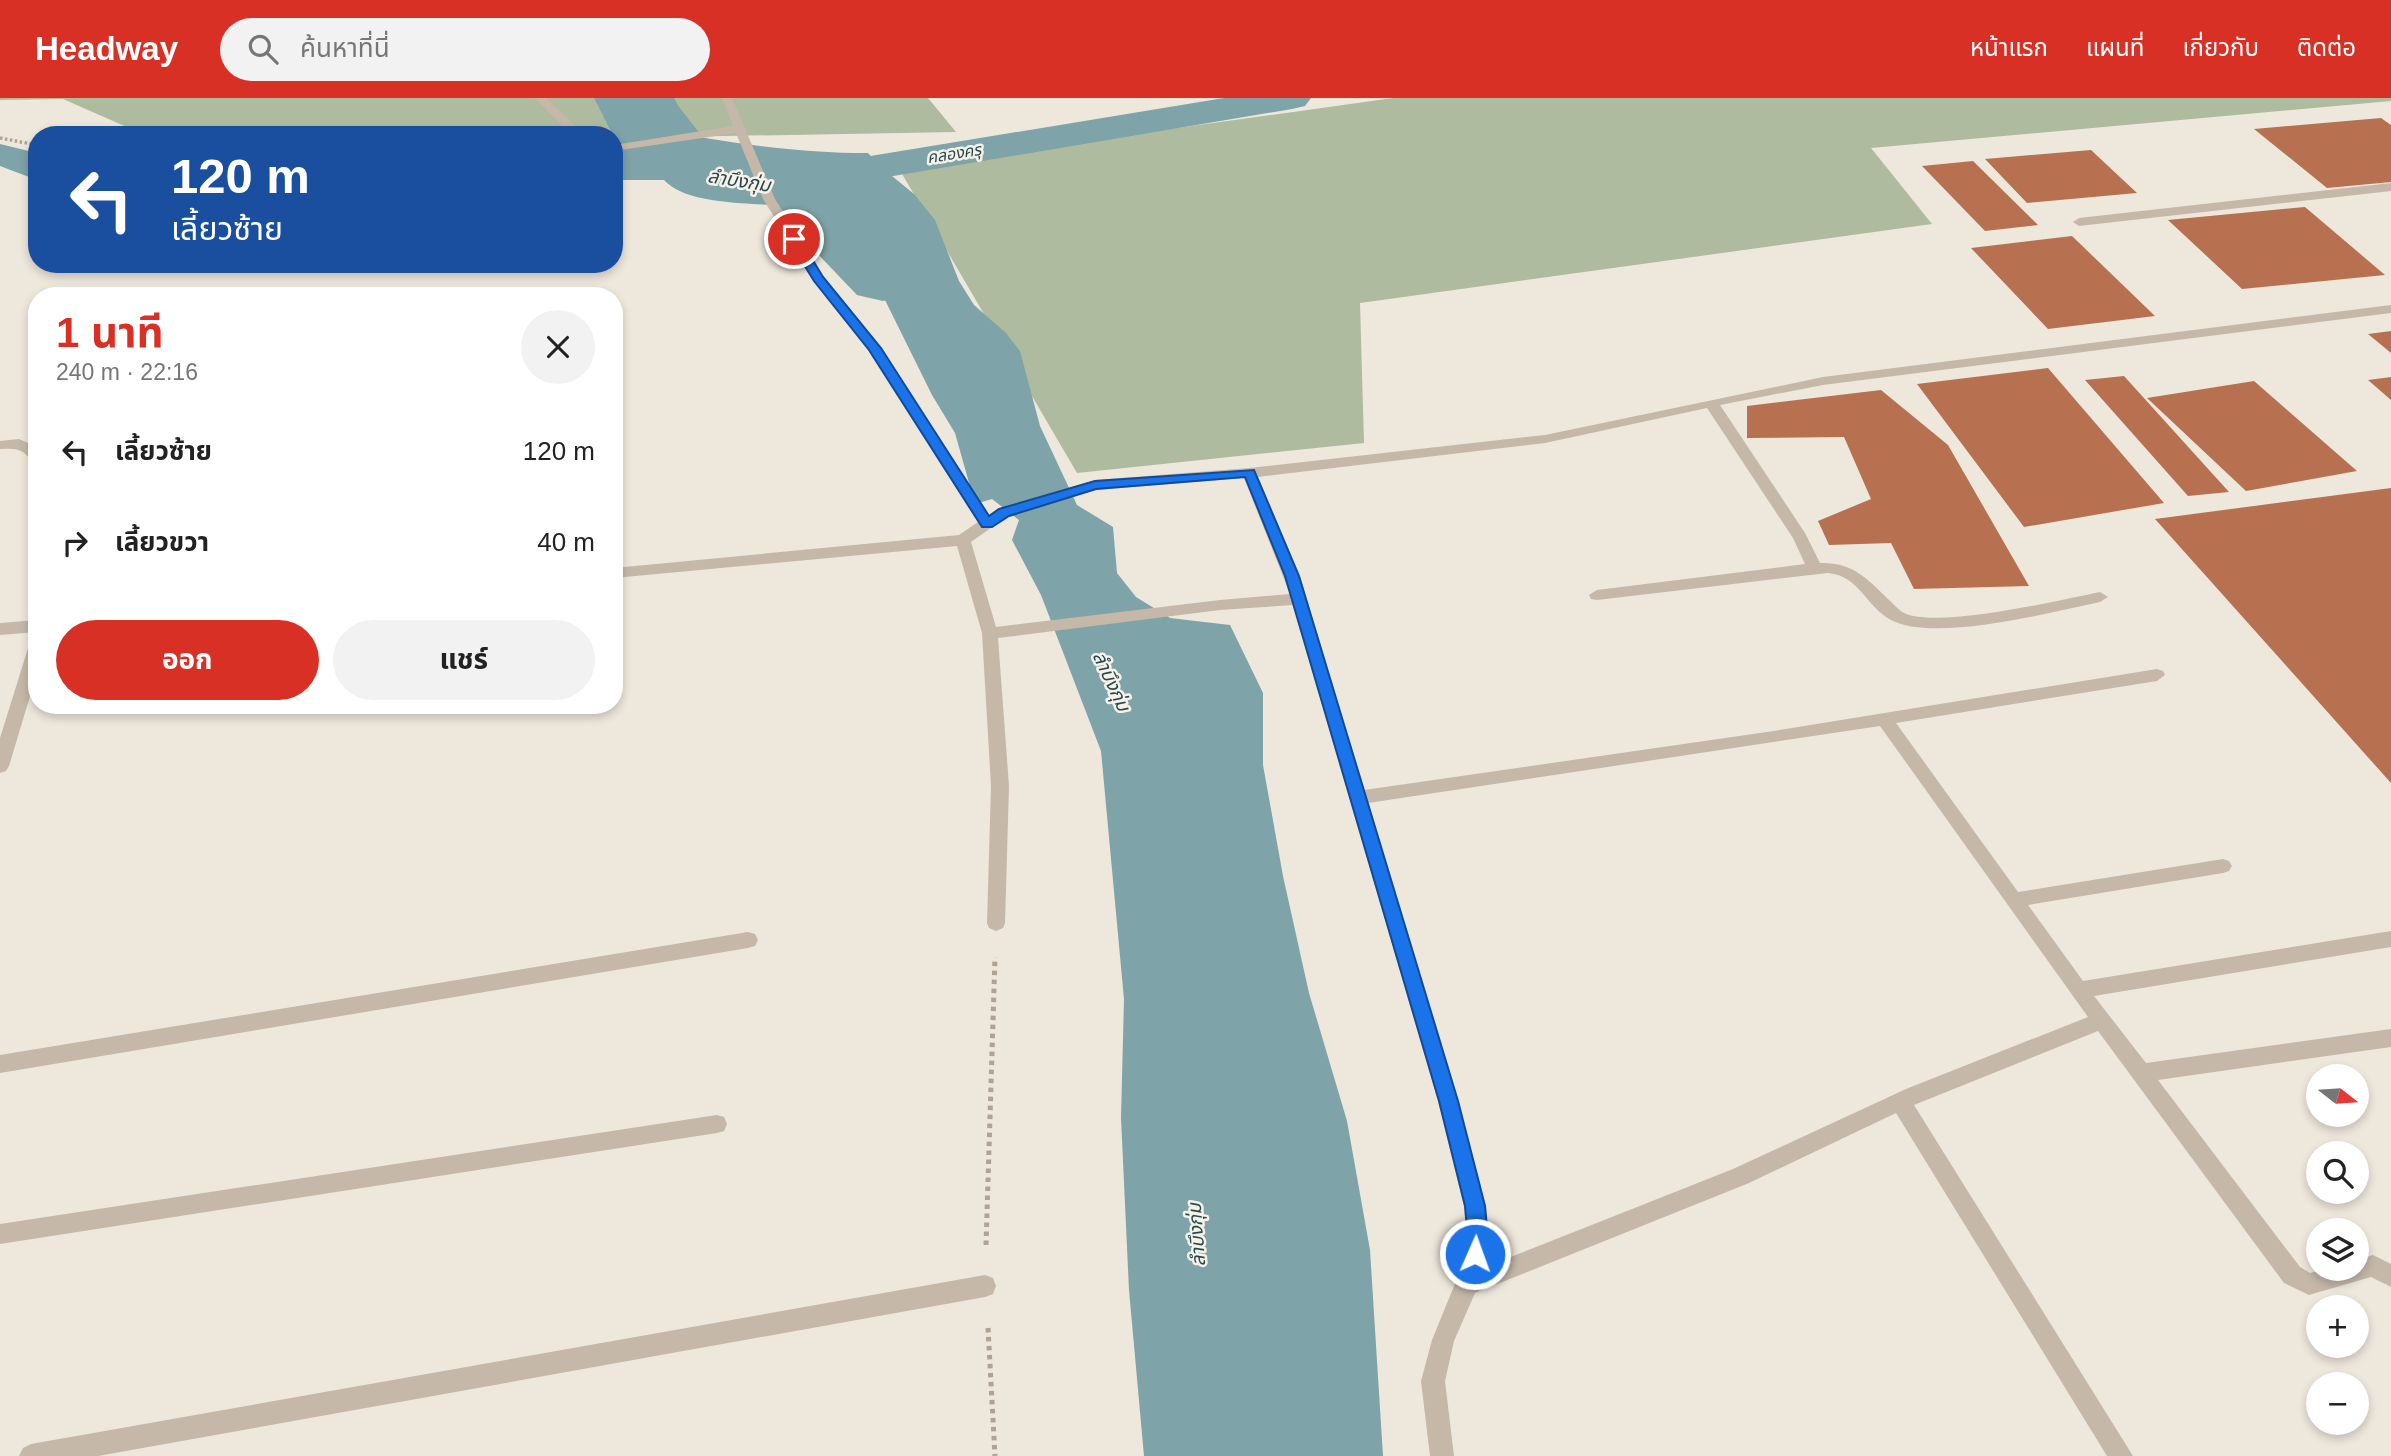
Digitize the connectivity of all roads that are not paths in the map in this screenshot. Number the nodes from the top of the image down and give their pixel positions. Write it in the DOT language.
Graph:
graph roads {
  1 [pos="540,98"];
  2 [pos="727,98"];
  3 [pos="569,126"];
  4 [pos="740,132"];
  5 [pos="623,147"];
  6 [pos="2391,187"];
  7 [pos="2079,222"];
  8 [pos="2391,309"];
  9 [pos="1712,403"];
  10 [pos="0,445"];
  11 [pos="28,449"];
  12 [pos="1249,472"];
  13 [pos="987,524"];
  14 [pos="963,540"];
  15 [pos="1815,568"];
  16 [pos="623,572"];
  17 [pos="1597,595"];
  18 [pos="2100,597"];
  19 [pos="1299,600"];
  20 [pos="28,627"];
  21 [pos="0,629"];
  22 [pos="990,633"];
  23 [pos="28,672"];
  24 [pos="2157,675"];
  25 [pos="1884,719"];
  26 [pos="3,746"];
  27 [pos="0,766"];
  28 [pos="1358,798"];
  29 [pos="2223,866"];
  30 [pos="2013,900"];
  31 [pos="996,923"];
  32 [pos="2391,939"];
  33 [pos="748,940"];
  34 [pos="2078,990"];
  35 [pos="2101,1021"];
  36 [pos="2391,1038"];
  37 [pos="0,1064"];
  38 [pos="2140,1073"];
  39 [pos="1900,1101"];
  40 [pos="717,1124"];
  41 [pos="0,1234"];
  42 [pos="2391,1276"];
  43 [pos="985,1286"];
  44 [pos="1466,1286"];
  45 [pos="31,1456"];
  46 [pos="1442,1456"];
  47 [pos="2120,1456"];
  1 -- 3 [label="street"];
  2 -- 4 [label="street"];
  4 -- 5 [label="street"];
  4 -- 13 [label="street"];
  6 -- 7 [label="street"];
  8 -- 9 [label="street"];
  9 -- 12 [label="street"];
  9 -- 15 [label="street"];
  10 -- 11 [label="street"];
  12 -- 13 [label="street"];
  12 -- 19 [label="street"];
  13 -- 14 [label="street"];
  14 -- 16 [label="street"];
  14 -- 22 [label="street"];
  15 -- 17 [label="street"];
  15 -- 18 [label="street"];
  19 -- 22 [label="street"];
  19 -- 28 [label="street"];
  20 -- 21 [label="street"];
  22 -- 31 [label="street"];
  23 -- 26 [label="street"];
  24 -- 25 [label="street"];
  25 -- 28 [label="street"];
  25 -- 30 [label="street"];
  26 -- 27 [label="street"];
  28 -- 44 [label="street"];
  29 -- 30 [label="street"];
  30 -- 34 [label="street"];
  32 -- 34 [label="street"];
  33 -- 37 [label="street"];
  34 -- 35 [label="street"];
  35 -- 38 [label="street"];
  35 -- 39 [label="street"];
  36 -- 38 [label="street"];
  38 -- 42 [label="street"];
  39 -- 44 [label="street"];
  39 -- 47 [label="street"];
  40 -- 41 [label="street"];
  43 -- 45 [label="street"];
  44 -- 46 [label="street"];
}
